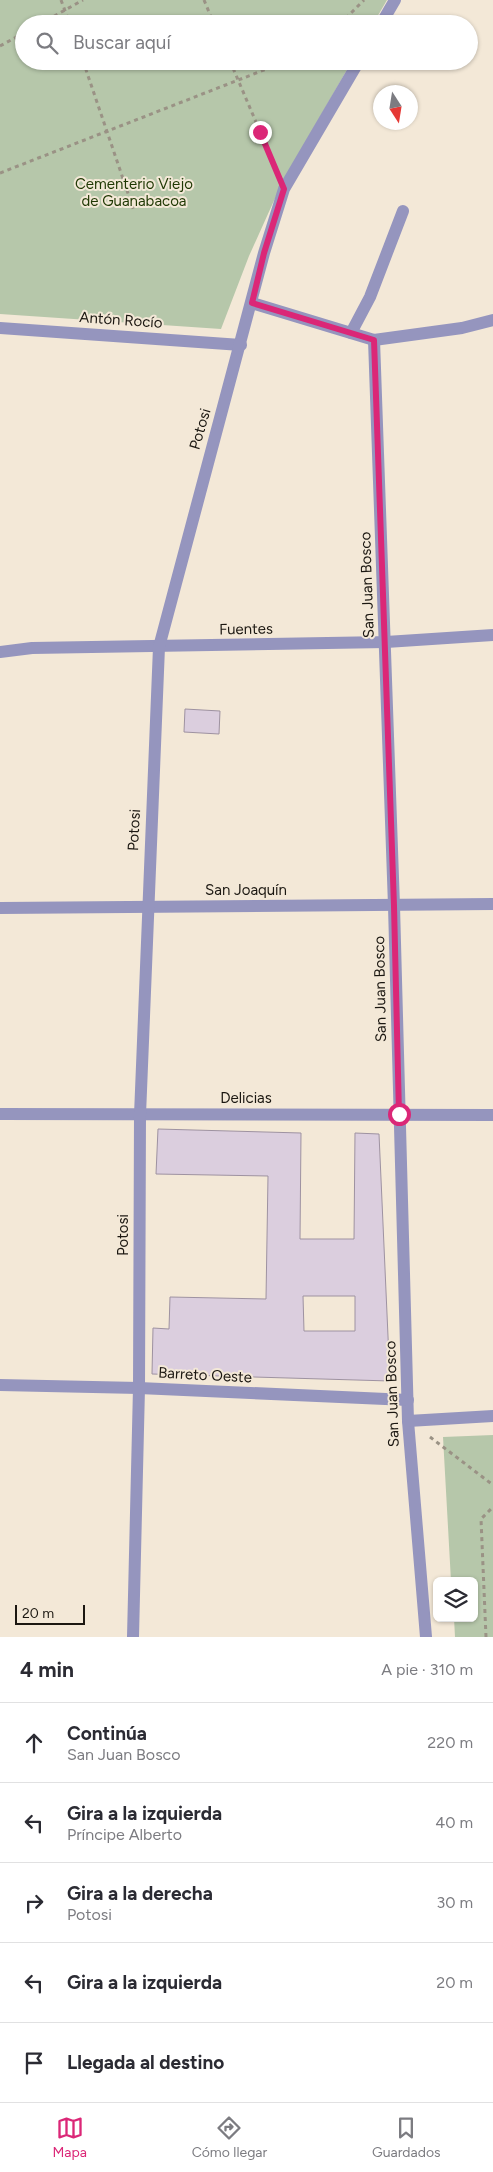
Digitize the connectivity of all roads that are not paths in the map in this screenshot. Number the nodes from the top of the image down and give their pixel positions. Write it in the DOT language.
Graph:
graph roads {
  1 [pos="395,0"];
  2 [pos="386,15"];
  3 [pos="354,70"];
  4 [pos="403,211"];
  5 [pos="252,303"];
  6 [pos="493,320"];
  7 [pos="0,328"];
  8 [pos="351,333"];
  9 [pos="374,340"];
  10 [pos="241,344"];
  11 [pos="493,635"];
  12 [pos="386,642"];
  13 [pos="159,647"];
  14 [pos="0,652"];
  15 [pos="493,904"];
  16 [pos="147,906"];
  17 [pos="394,906"];
  18 [pos="0,908"];
  19 [pos="0,1114"];
  20 [pos="399,1114"];
  21 [pos="140,1115"];
  22 [pos="493,1115"];
  23 [pos="0,1385"];
  24 [pos="138,1388"];
  25 [pos="408,1400"];
  26 [pos="493,1416"];
  27 [pos="408,1421"];
  28 [pos="133,1637"];
  29 [pos="426,1637"];
  1 -- 2 [label="street"];
  3 -- 5 [label="street, Potosi"];
  4 -- 8 [label="street"];
  5 -- 8 [label="street"];
  5 -- 10 [label="street, Potosi"];
  6 -- 9 [label="street"];
  7 -- 10 [label="street, Antón Rocío"];
  8 -- 9 [label="street"];
  9 -- 12 [label="street, San Juan Bosco"];
  10 -- 13 [label="street, Potosi"];
  11 -- 12 [label="street, Fuentes"];
  12 -- 13 [label="street, Fuentes"];
  12 -- 17 [label="street, San Juan Bosco"];
  13 -- 14 [label="street, Fuentes"];
  13 -- 16 [label="street, Potosi"];
  15 -- 17 [label="street, San Joaquín"];
  16 -- 17 [label="street, San Joaquín"];
  16 -- 18 [label="street, San Joaquín"];
  16 -- 21 [label="street, Potosi"];
  17 -- 20 [label="street, San Juan Bosco"];
  19 -- 21 [label="street, Delicias"];
  20 -- 21 [label="street, Delicias"];
  20 -- 22 [label="street, Delicias"];
  20 -- 25 [label="street, San Juan Bosco"];
  21 -- 24 [label="street, Potosi"];
  23 -- 24 [label="street, Barreto Oeste"];
  24 -- 25 [label="street, Barreto Oeste"];
  24 -- 28 [label="street, Potosi"];
  25 -- 27 [label="street, San Juan Bosco"];
  26 -- 27 [label="street"];
  27 -- 29 [label="street, San Juan Bosco"];
}
